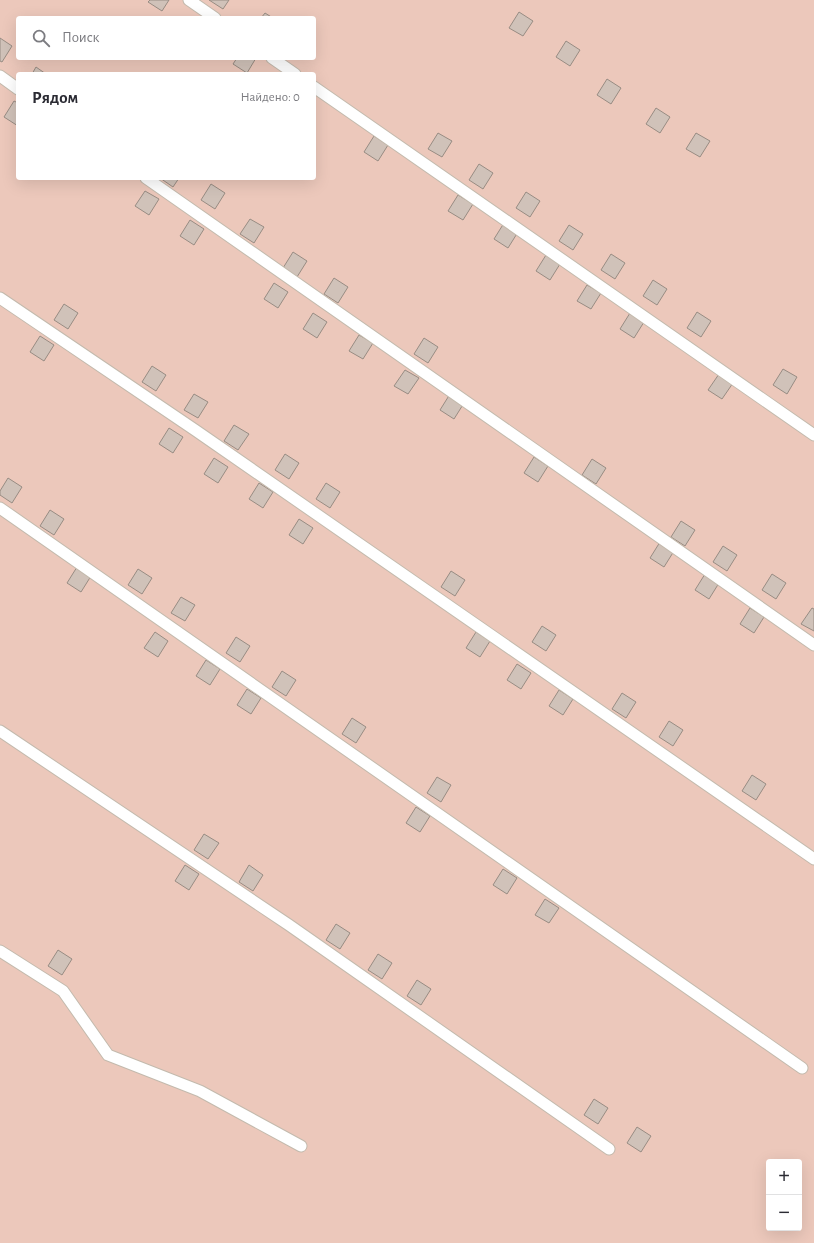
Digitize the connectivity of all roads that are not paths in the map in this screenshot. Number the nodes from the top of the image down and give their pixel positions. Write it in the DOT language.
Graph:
graph roads {
  1 [pos="189,0"];
  2 [pos="212,16"];
  3 [pos="275,60"];
  4 [pos="292,72"];
  5 [pos="0,76"];
  6 [pos="16,88"];
  7 [pos="316,88"];
  8 [pos="149,180"];
  9 [pos="0,298"];
  10 [pos="814,435"];
  11 [pos="0,508"];
  12 [pos="814,645"];
  13 [pos="0,731"];
  14 [pos="814,859"];
  15 [pos="0,951"];
  16 [pos="802,1068"];
  17 [pos="301,1146"];
  18 [pos="609,1150"];
  1 -- 2 [label="lane"];
  3 -- 4 [label="lane"];
  5 -- 6 [label="lane"];
  7 -- 10 [label="lane"];
  8 -- 12 [label="lane"];
  9 -- 14 [label="lane"];
  11 -- 16 [label="lane"];
  13 -- 18 [label="lane"];
  15 -- 17 [label="lane"];
}
